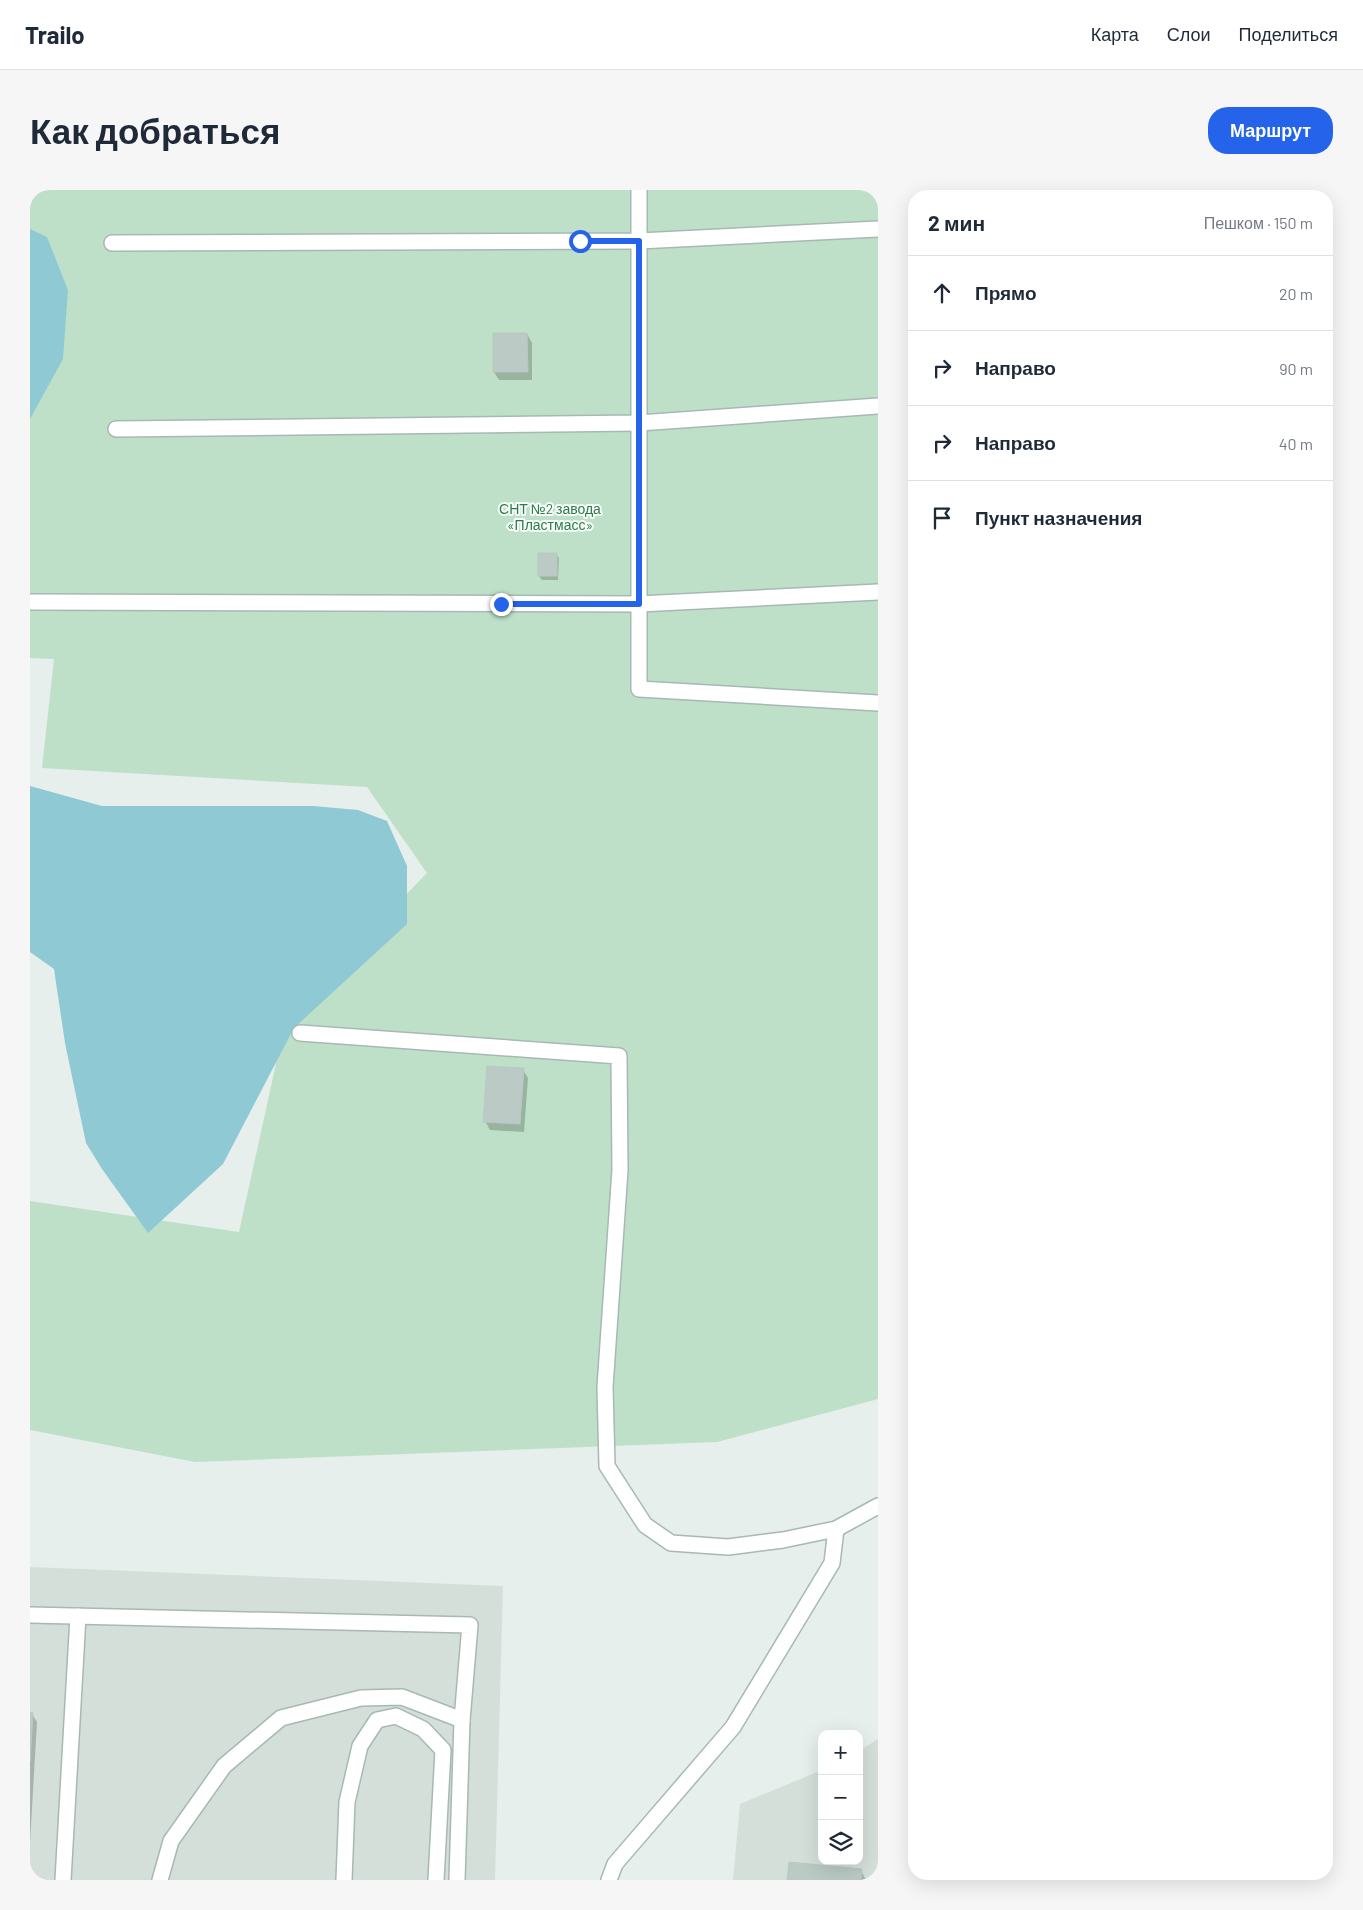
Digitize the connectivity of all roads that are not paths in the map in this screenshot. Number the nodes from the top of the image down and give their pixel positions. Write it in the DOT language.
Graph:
graph roads {
  1 [pos="639,190"];
  2 [pos="878,229"];
  3 [pos="639,241"];
  4 [pos="112,244"];
  5 [pos="878,406"];
  6 [pos="639,423"];
  7 [pos="116,429"];
  8 [pos="878,592"];
  9 [pos="30,602"];
  10 [pos="639,604"];
  11 [pos="878,703"];
  12 [pos="300,1033"];
  13 [pos="878,1506"];
  14 [pos="836,1529"];
  15 [pos="30,1615"];
  16 [pos="78,1616"];
  17 [pos="462,1720"];
  18 [pos="63,1880"];
  19 [pos="160,1880"];
  20 [pos="344,1880"];
  21 [pos="436,1880"];
  22 [pos="457,1880"];
  23 [pos="609,1880"];
  1 -- 3 [label="lane"];
  2 -- 3 [label="lane"];
  3 -- 4 [label="lane"];
  3 -- 6 [label="lane"];
  5 -- 6 [label="lane"];
  6 -- 7 [label="lane"];
  6 -- 10 [label="lane"];
  8 -- 10 [label="lane"];
  9 -- 10 [label="lane"];
  10 -- 11 [label="lane"];
  12 -- 14 [label="lane"];
  13 -- 14 [label="lane"];
  14 -- 23 [label="lane"];
  15 -- 16 [label="lane"];
  16 -- 17 [label="lane"];
  16 -- 18 [label="lane"];
  17 -- 19 [label="lane"];
  17 -- 22 [label="lane"];
  20 -- 21 [label="lane"];
}
